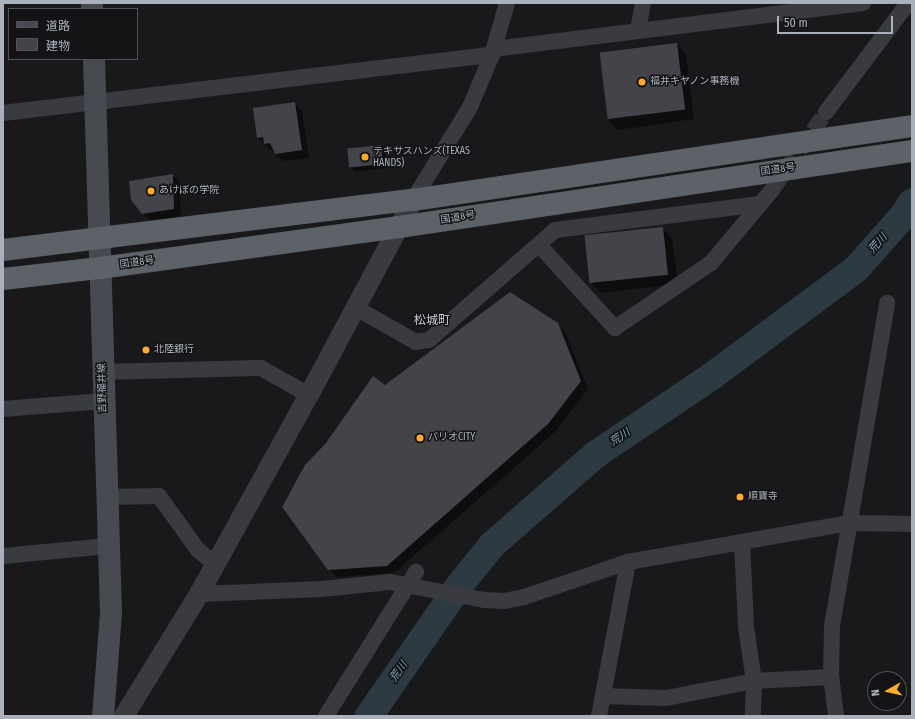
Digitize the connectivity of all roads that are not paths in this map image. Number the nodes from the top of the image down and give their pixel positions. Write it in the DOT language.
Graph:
graph roads {
  1 [pos="507,3"];
  2 [pos="643,3"];
  3 [pos="863,3"];
  4 [pos="908,3"];
  5 [pos="771,9"];
  6 [pos="638,31"];
  7 [pos="493,52"];
  8 [pos="94,60"];
  9 [pos="95,103"];
  10 [pos="826,112"];
  11 [pos="3,114"];
  12 [pos="910,126"];
  13 [pos="905,152"];
  14 [pos="772,190"];
  15 [pos="413,200"];
  16 [pos="760,204"];
  17 [pos="399,226"];
  18 [pos="100,238"];
  19 [pos="539,246"];
  20 [pos="3,250"];
  21 [pos="100,268"];
  22 [pos="3,279"];
  23 [pos="887,303"];
  24 [pos="356,308"];
  25 [pos="103,372"];
  26 [pos="310,395"];
  27 [pos="103,401"];
  28 [pos="3,409"];
  29 [pos="107,497"];
  30 [pos="850,523"];
  31 [pos="912,524"];
  32 [pos="742,542"];
  33 [pos="109,546"];
  34 [pos="3,556"];
  35 [pos="628,562"];
  36 [pos="215,564"];
  37 [pos="412,582"];
  38 [pos="199,594"];
  39 [pos="831,677"];
  40 [pos="754,681"];
  41 [pos="603,696"];
  42 [pos="103,716"];
  43 [pos="124,716"];
  44 [pos="326,716"];
  45 [pos="599,716"];
  46 [pos="753,716"];
  47 [pos="836,716"];
  1 -- 7 [label="street"];
  2 -- 6 [label="street"];
  3 -- 5 [label="street"];
  4 -- 10 [label="street"];
  5 -- 6 [label="street"];
  6 -- 7 [label="street"];
  7 -- 9 [label="street"];
  7 -- 15 [label="street"];
  8 -- 9 [label="main road, 吉野福井線"];
  9 -- 11 [label="street"];
  9 -- 18 [label="main road, 吉野福井線"];
  12 -- 15 [label="highway"];
  13 -- 17 [label="highway, 国道8号"];
  14 -- 16 [label="street"];
  15 -- 17 [label="street"];
  15 -- 18 [label="highway"];
  16 -- 19 [label="street"];
  16 -- 19 [label="street"];
  17 -- 21 [label="highway, 国道8号"];
  17 -- 24 [label="street"];
  18 -- 20 [label="highway"];
  18 -- 21 [label="main road, 吉野福井線"];
  19 -- 24 [label="street"];
  21 -- 22 [label="highway, 国道8号"];
  21 -- 25 [label="main road, 吉野福井線"];
  23 -- 30 [label="street"];
  24 -- 26 [label="street"];
  25 -- 26 [label="street"];
  25 -- 27 [label="main road, 吉野福井線"];
  26 -- 36 [label="street"];
  27 -- 28 [label="street"];
  27 -- 29 [label="main road, 吉野福井線"];
  29 -- 33 [label="main road, 吉野福井線"];
  29 -- 36 [label="street"];
  30 -- 31 [label="street"];
  30 -- 32 [label="street"];
  30 -- 39 [label="street"];
  32 -- 35 [label="street"];
  32 -- 40 [label="street"];
  33 -- 34 [label="street"];
  33 -- 42 [label="main road, 吉野福井線"];
  35 -- 37 [label="street"];
  35 -- 41 [label="street"];
  36 -- 38 [label="street"];
  37 -- 38 [label="street"];
  37 -- 44 [label="street"];
  38 -- 43 [label="street"];
  39 -- 40 [label="street"];
  39 -- 47 [label="street"];
  40 -- 41 [label="street"];
  40 -- 46 [label="street"];
  41 -- 45 [label="street"];
}
